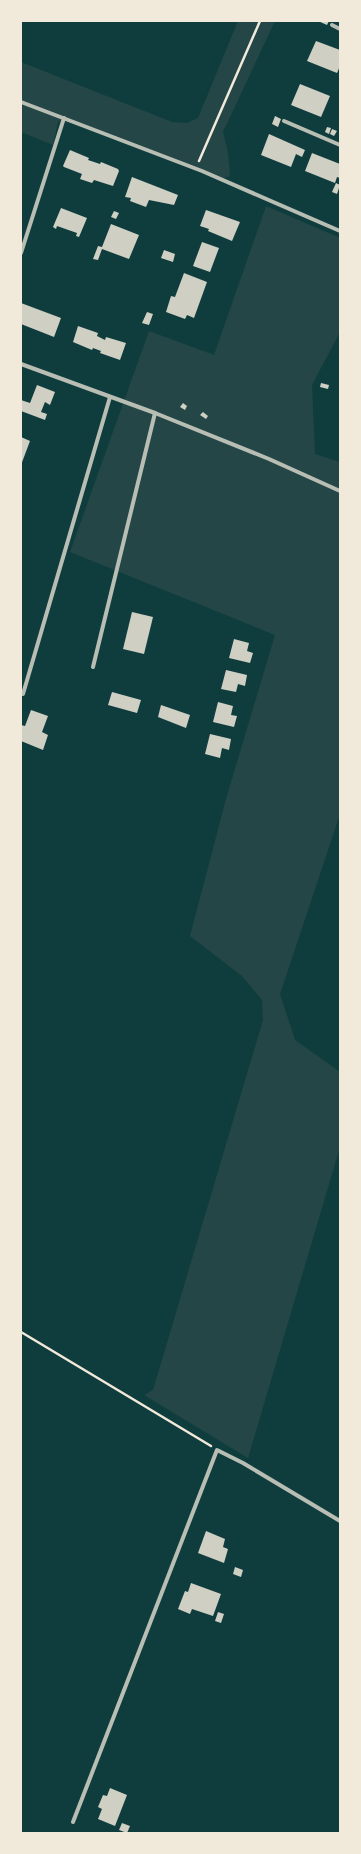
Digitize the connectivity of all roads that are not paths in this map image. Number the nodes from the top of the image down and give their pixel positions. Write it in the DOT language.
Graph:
graph roads {
  1 [pos="332,25"];
  2 [pos="340,29"];
  3 [pos="21,102"];
  4 [pos="64,118"];
  5 [pos="284,121"];
  6 [pos="340,145"];
  7 [pos="340,231"];
  8 [pos="21,253"];
  9 [pos="21,364"];
  10 [pos="110,396"];
  11 [pos="154,413"];
  12 [pos="340,491"];
  13 [pos="94,667"];
  14 [pos="23,694"];
  15 [pos="340,1521"];
  16 [pos="73,1822"];
  1 -- 2 [label="street"];
  3 -- 4 [label="street"];
  4 -- 7 [label="street"];
  4 -- 8 [label="street"];
  5 -- 6 [label="street"];
  9 -- 10 [label="street"];
  10 -- 11 [label="street"];
  10 -- 14 [label="street"];
  11 -- 12 [label="street"];
  11 -- 13 [label="street"];
  15 -- 16 [label="street"];
}
